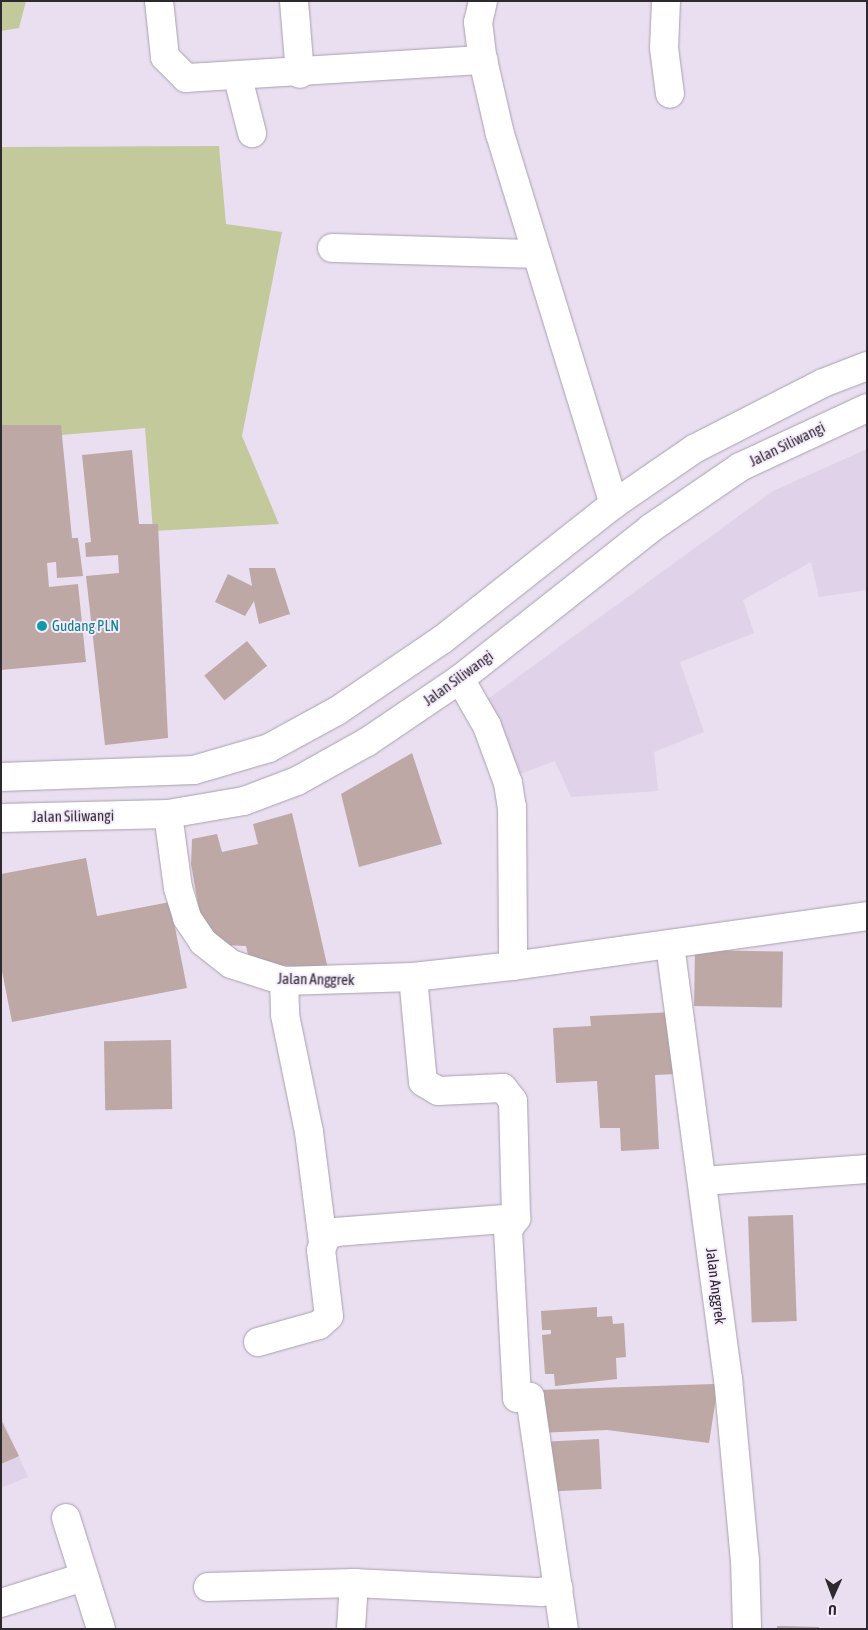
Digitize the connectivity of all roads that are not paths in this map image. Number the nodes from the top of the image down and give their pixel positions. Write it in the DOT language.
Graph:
graph roads {
  1 [pos="159,1"];
  2 [pos="294,1"];
  3 [pos="483,1"];
  4 [pos="666,1"];
  5 [pos="483,60"];
  6 [pos="300,74"];
  7 [pos="238,78"];
  8 [pos="670,94"];
  9 [pos="252,133"];
  10 [pos="332,248"];
  11 [pos="533,254"];
  12 [pos="867,366"];
  13 [pos="867,408"];
  14 [pos="614,504"];
  15 [pos="460,679"];
  16 [pos="1,777"];
  17 [pos="168,814"];
  18 [pos="1,818"];
  19 [pos="867,916"];
  20 [pos="670,944"];
  21 [pos="513,966"];
  22 [pos="413,977"];
  23 [pos="284,981"];
  24 [pos="867,1169"];
  25 [pos="703,1181"];
  26 [pos="516,1218"];
  27 [pos="323,1243"];
  28 [pos="258,1342"];
  29 [pos="66,1518"];
  30 [pos="84,1577"];
  31 [pos="354,1583"];
  32 [pos="208,1587"];
  33 [pos="559,1588"];
  34 [pos="1,1603"];
  35 [pos="101,1629"];
  36 [pos="351,1629"];
  37 [pos="564,1629"];
  38 [pos="746,1629"];
  1 -- 7 [label="street"];
  2 -- 6 [label="street"];
  3 -- 5 [label="street"];
  4 -- 8 [label="street"];
  5 -- 6 [label="street"];
  5 -- 11 [label="street"];
  6 -- 7 [label="street"];
  7 -- 9 [label="street"];
  10 -- 11 [label="street"];
  11 -- 14 [label="street"];
  12 -- 14 [label="street"];
  13 -- 15 [label="street, Jalan Siliwangi"];
  14 -- 16 [label="street"];
  15 -- 17 [label="street, Jalan Siliwangi"];
  15 -- 21 [label="street"];
  17 -- 18 [label="street, Jalan Siliwangi"];
  17 -- 23 [label="street, Jalan Anggrek"];
  19 -- 20 [label="street, Jalan Anggrek"];
  20 -- 21 [label="street, Jalan Anggrek"];
  20 -- 25 [label="street, Jalan Anggrek"];
  21 -- 22 [label="street, Jalan Anggrek"];
  22 -- 23 [label="street, Jalan Anggrek"];
  22 -- 26 [label="street"];
  23 -- 27 [label="street"];
  24 -- 25 [label="street"];
  25 -- 38 [label="street, Jalan Anggrek"];
  26 -- 27 [label="street"];
  26 -- 33 [label="street"];
  27 -- 28 [label="street"];
  29 -- 30 [label="street"];
  30 -- 34 [label="street"];
  30 -- 35 [label="street"];
  31 -- 32 [label="street"];
  31 -- 33 [label="street"];
  31 -- 36 [label="street"];
  33 -- 37 [label="street"];
}
